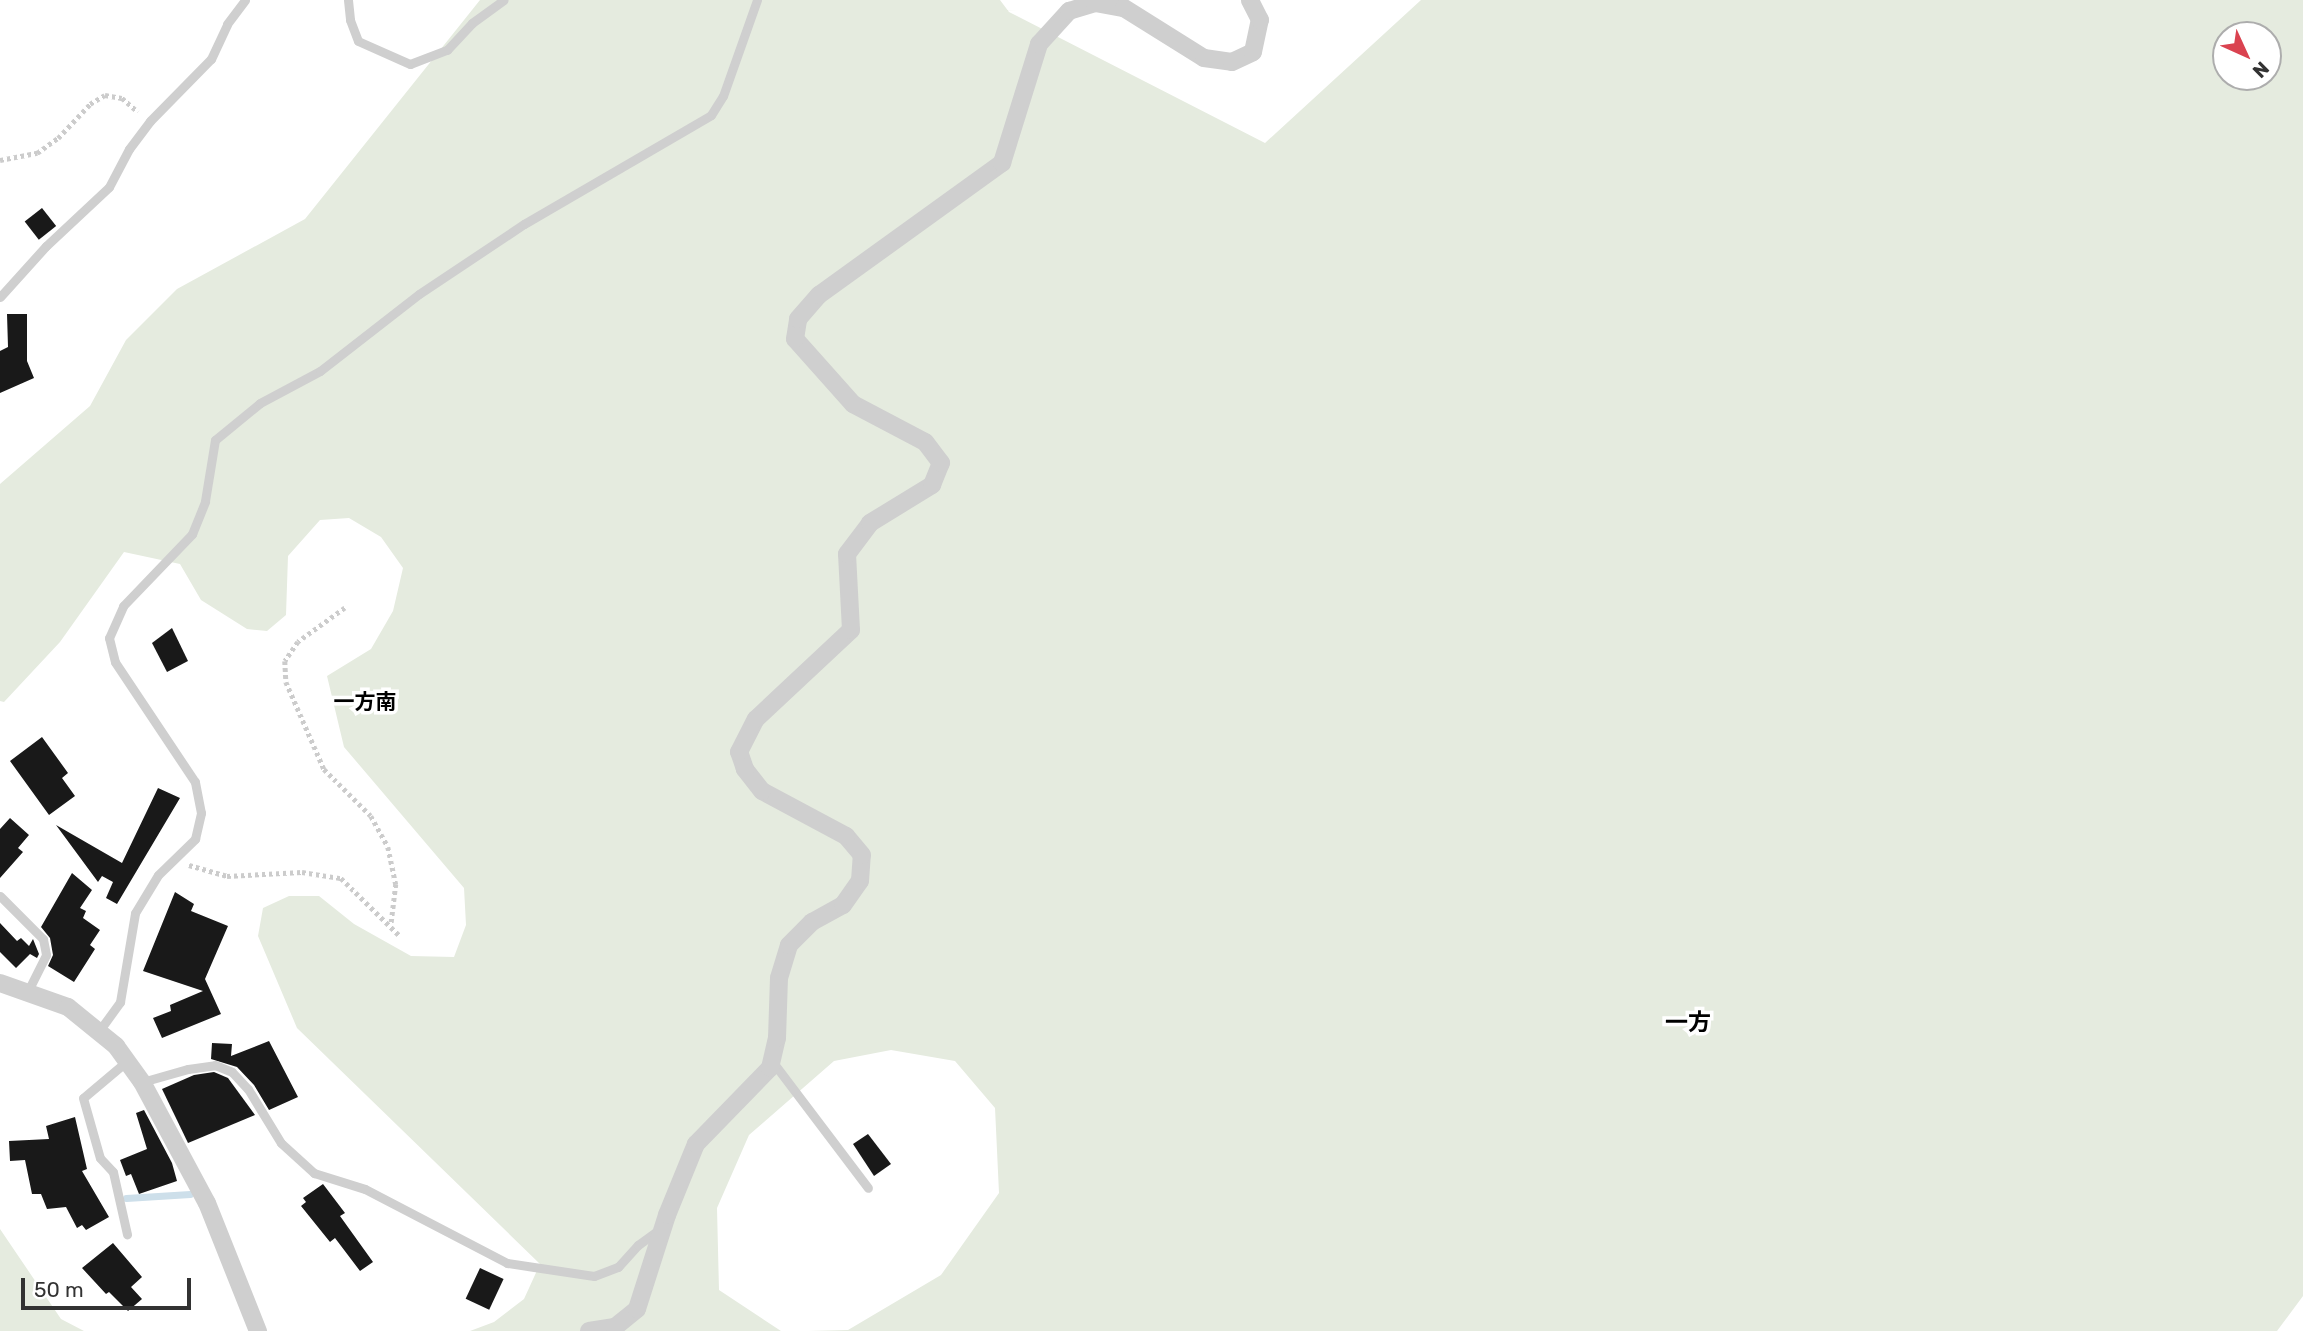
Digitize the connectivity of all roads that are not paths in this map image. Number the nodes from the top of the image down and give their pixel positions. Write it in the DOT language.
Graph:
graph roads {
  1 [pos="245,0"];
  2 [pos="348,0"];
  3 [pos="504,0"];
  4 [pos="757,0"];
  5 [pos="1250,0"];
  6 [pos="0,297"];
  7 [pos="0,896"];
  8 [pos="0,984"];
  9 [pos="27,993"];
  10 [pos="99,1031"];
  11 [pos="772,1060"];
  12 [pos="127,1061"];
  13 [pos="142,1082"];
  14 [pos="868,1188"];
  15 [pos="664,1227"];
  16 [pos="127,1234"];
  17 [pos="258,1331"];
  18 [pos="589,1331"];
  1 -- 6 [label="lane"];
  2 -- 3 [label="lane"];
  4 -- 10 [label="lane"];
  5 -- 11 [label="street"];
  7 -- 9 [label="lane"];
  8 -- 9 [label="street"];
  9 -- 10 [label="street"];
  10 -- 12 [label="street"];
  11 -- 14 [label="lane"];
  11 -- 15 [label="street"];
  12 -- 13 [label="street"];
  12 -- 16 [label="lane"];
  13 -- 15 [label="lane"];
  13 -- 17 [label="street"];
  15 -- 18 [label="street"];
}
